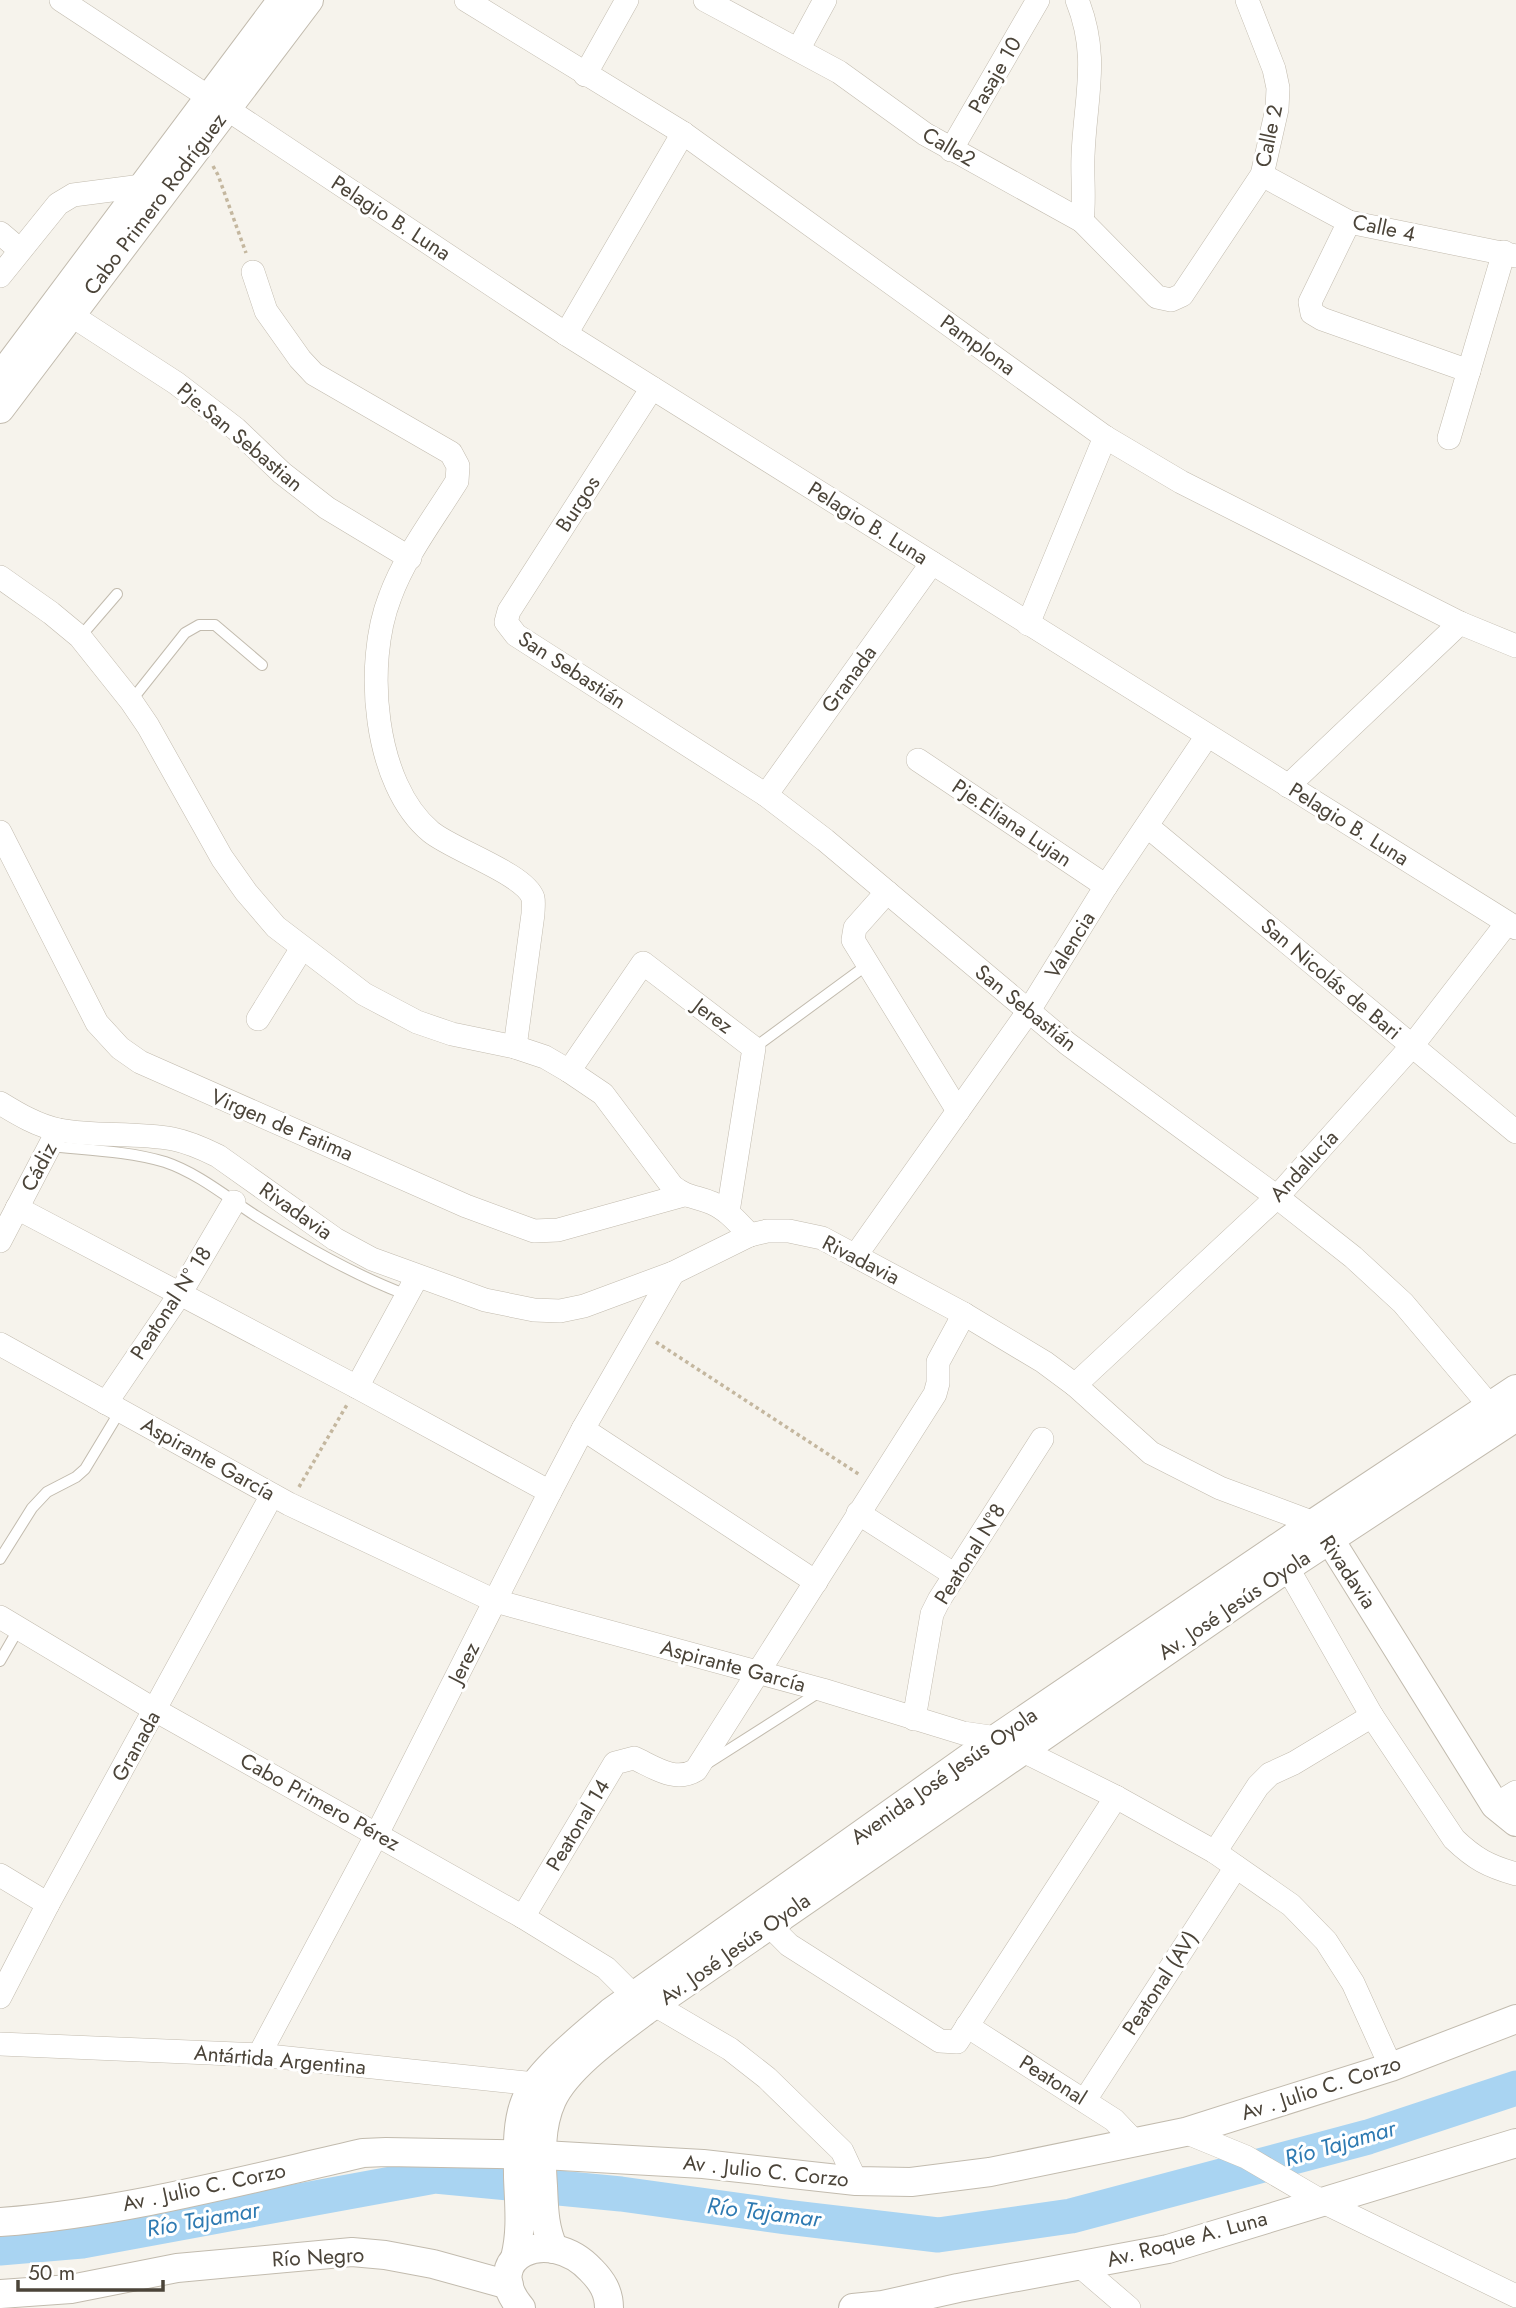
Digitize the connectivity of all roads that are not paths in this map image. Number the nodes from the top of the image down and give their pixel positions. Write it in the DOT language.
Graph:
graph roads {
  1 [pos="61,0"];
  2 [pos="282,0"];
  3 [pos="309,0"];
  4 [pos="466,0"];
  5 [pos="627,0"];
  6 [pos="705,0"];
  7 [pos="825,0"];
  8 [pos="1038,0"];
  9 [pos="1077,0"];
  10 [pos="1247,0"];
  11 [pos="799,48"];
  12 [pos="585,75"];
  13 [pos="218,104"];
  14 [pos="683,133"];
  15 [pos="951,150"];
  16 [pos="1262,175"];
  17 [pos="142,186"];
  18 [pos="1082,221"];
  19 [pos="1349,222"];
  20 [pos="0,233"];
  21 [pos="20,250"];
  22 [pos="1510,254"];
  23 [pos="253,272"];
  24 [pos="0,276"];
  25 [pos="1182,295"];
  26 [pos="71,315"];
  27 [pos="566,334"];
  28 [pos="1469,371"];
  29 [pos="0,377"];
  30 [pos="652,388"];
  31 [pos="0,409"];
  32 [pos="1105,437"];
  33 [pos="1449,438"];
  34 [pos="410,558"];
  35 [pos="932,564"];
  36 [pos="0,578"];
  37 [pos="117,594"];
  38 [pos="506,622"];
  39 [pos="1460,623"];
  40 [pos="1028,624"];
  41 [pos="80,637"];
  42 [pos="1516,646"];
  43 [pos="262,665"];
  44 [pos="131,701"];
  45 [pos="1207,736"];
  46 [pos="918,760"];
  47 [pos="1287,786"];
  48 [pos="766,795"];
  49 [pos="1147,826"];
  50 [pos="0,832"];
  51 [pos="1106,886"];
  52 [pos="887,892"];
  53 [pos="1511,926"];
  54 [pos="302,948"];
  55 [pos="867,965"];
  56 [pos="1028,1012"];
  57 [pos="258,1019"];
  58 [pos="1412,1046"];
  59 [pos="515,1047"];
  60 [pos="754,1048"];
  61 [pos="569,1071"];
  62 [pos="0,1103"];
  63 [pos="958,1111"];
  64 [pos="1516,1132"];
  65 [pos="54,1138"];
  66 [pos="684,1195"];
  67 [pos="1276,1197"];
  68 [pos="234,1202"];
  69 [pos="17,1208"];
  70 [pos="727,1212"];
  71 [pos="750,1235"];
  72 [pos="0,1241"];
  73 [pos="856,1255"];
  74 [pos="674,1273"];
  75 [pos="412,1286"];
  76 [pos="180,1294"];
  77 [pos="964,1314"];
  78 [pos="0,1344"];
  79 [pos="1075,1385"];
  80 [pos="357,1387"];
  81 [pos="1516,1389"];
  82 [pos="113,1407"];
  83 [pos="1507,1419"];
  84 [pos="583,1429"];
  85 [pos="1042,1440"];
  86 [pos="550,1492"];
  87 [pos="280,1499"];
  88 [pos="858,1513"];
  89 [pos="1322,1531"];
  90 [pos="0,1559"];
  91 [pos="1287,1567"];
  92 [pos="956,1575"];
  93 [pos="816,1581"];
  94 [pos="495,1601"];
  95 [pos="10,1622"];
  96 [pos="0,1661"];
  97 [pos="758,1672"];
  98 [pos="823,1690"];
  99 [pos="155,1710"];
  100 [pos="1373,1716"];
  101 [pos="914,1719"];
  102 [pos="996,1738"];
  103 [pos="1024,1750"];
  104 [pos="696,1770"];
  105 [pos="978,1781"];
  106 [pos="1116,1797"];
  107 [pos="1509,1806"];
  108 [pos="377,1834"];
  109 [pos="1215,1852"];
  110 [pos="1236,1867"];
  111 [pos="1516,1874"];
  112 [pos="0,1875"];
  113 [pos="48,1904"];
  114 [pos="523,1917"];
  115 [pos="769,1925"];
  116 [pos="0,1997"];
  117 [pos="644,2000"];
  118 [pos="1516,2019"];
  119 [pos="967,2026"];
  120 [pos="0,2044"];
  121 [pos="259,2055"];
  122 [pos="1391,2067"];
  123 [pos="547,2087"];
  124 [pos="1085,2100"];
  125 [pos="1185,2132"];
  126 [pos="1134,2141"];
  127 [pos="1516,2143"];
  128 [pos="531,2180"];
  129 [pos="856,2180"];
  130 [pos="1324,2202"];
  131 [pos="0,2222"];
  132 [pos="554,2249"];
  133 [pos="515,2258"];
  134 [pos="1080,2266"];
  135 [pos="0,2294"];
  136 [pos="1516,2296"];
  137 [pos="515,2297"];
  138 [pos="66,2299"];
  139 [pos="608,2308"];
  140 [pos="853,2308"];
  141 [pos="1129,2308"];
  1 -- 13 [label="street, Pelagio B. Luna"];
  2 -- 13 [label="street, Cabo Primero Rodríguez"];
  3 -- 13 [label="street, Cabo Primero Rodríguez"];
  4 -- 12 [label="street, Pamplona"];
  5 -- 12 [label="street"];
  6 -- 11 [label="street, Calle2"];
  7 -- 11 [label="street"];
  8 -- 15 [label="street, Pasaje 10"];
  9 -- 18 [label="street"];
  10 -- 16 [label="street, Calle 2"];
  11 -- 15 [label="street, Calle2"];
  12 -- 14 [label="street, Pamplona"];
  13 -- 17 [label="street, Cabo Primero Rodríguez"];
  13 -- 26 [label="street, Cabo Primero Rodríguez"];
  13 -- 27 [label="street, Pelagio B. Luna"];
  14 -- 27 [label="street"];
  14 -- 32 [label="street, Pamplona"];
  15 -- 18 [label="street, Calle2"];
  16 -- 19 [label="street, Calle 4"];
  16 -- 25 [label="street, Calle 2"];
  17 -- 21 [label="street"];
  17 -- 29 [label="street, Cabo Primero Rodríguez"];
  18 -- 25 [label="street, Calle2"];
  19 -- 22 [label="street, Calle 4"];
  19 -- 28 [label="street"];
  20 -- 21 [label="street"];
  21 -- 24 [label="street"];
  22 -- 28 [label="street"];
  23 -- 34 [label="street"];
  26 -- 31 [label="street, Cabo Primero Rodríguez"];
  26 -- 34 [label="street, Pje.San Sebastian"];
  27 -- 30 [label="street, Pelagio B. Luna"];
  28 -- 33 [label="street"];
  30 -- 35 [label="street, Pelagio B. Luna"];
  30 -- 38 [label="street, Burgos"];
  32 -- 39 [label="street, Pamplona"];
  32 -- 40 [label="street"];
  34 -- 59 [label="street"];
  35 -- 40 [label="street, Pelagio B. Luna"];
  35 -- 48 [label="street, Granada"];
  36 -- 41 [label="street"];
  37 -- 41 [label="lane"];
  38 -- 48 [label="street, San Sebastián"];
  39 -- 42 [label="street, Pamplona"];
  39 -- 47 [label="street"];
  40 -- 45 [label="street, Pelagio B. Luna"];
  41 -- 44 [label="street"];
  43 -- 44 [label="lane"];
  44 -- 54 [label="street"];
  45 -- 47 [label="street, Pelagio B. Luna"];
  45 -- 49 [label="street, Valencia"];
  46 -- 51 [label="street, Pje.Eliana Lujan"];
  47 -- 53 [label="street, Pelagio B. Luna"];
  48 -- 52 [label="street, San Sebastián"];
  49 -- 51 [label="street, Valencia"];
  49 -- 58 [label="street, San Nicolás de Bari"];
  50 -- 66 [label="street, Virgen de Fatima"];
  51 -- 56 [label="street, Valencia"];
  52 -- 55 [label="street"];
  52 -- 56 [label="street, San Sebastián"];
  53 -- 58 [label="street, Andalucía"];
  54 -- 57 [label="street"];
  54 -- 59 [label="street"];
  55 -- 60 [label="lane"];
  55 -- 63 [label="street"];
  56 -- 63 [label="street, Valencia"];
  56 -- 67 [label="street, San Sebastián"];
  58 -- 64 [label="street, San Nicolás de Bari"];
  58 -- 67 [label="street, Andalucía"];
  59 -- 61 [label="street"];
  60 -- 61 [label="street, Jerez"];
  60 -- 70 [label="street, Jerez"];
  61 -- 66 [label="street"];
  62 -- 65 [label="street, Rivadavia"];
  63 -- 73 [label="street, Valencia"];
  65 -- 68 [label="lane"];
  65 -- 69 [label="street, Cádiz"];
  65 -- 75 [label="street, Rivadavia"];
  66 -- 70 [label="street"];
  67 -- 79 [label="street, Andalucía"];
  67 -- 83 [label="street, San Sebastián"];
  68 -- 75 [label="lane"];
  68 -- 76 [label="street, Peatonal N° 18"];
  69 -- 72 [label="street, Cádiz"];
  69 -- 76 [label="street"];
  70 -- 71 [label="street"];
  71 -- 73 [label="street, Rivadavia"];
  71 -- 74 [label="street, Rivadavia"];
  73 -- 77 [label="street, Rivadavia"];
  74 -- 75 [label="street, Rivadavia"];
  74 -- 84 [label="street, Jerez"];
  75 -- 80 [label="street"];
  76 -- 80 [label="street"];
  76 -- 82 [label="street, Peatonal N° 18"];
  77 -- 79 [label="street, Rivadavia"];
  77 -- 88 [label="street"];
  78 -- 82 [label="street, Aspirante García"];
  79 -- 89 [label="street, Rivadavia"];
  80 -- 86 [label="street"];
  81 -- 83 [label="street"];
  82 -- 87 [label="street, Aspirante García"];
  82 -- 90 [label="lane, Peatonal N° 18"];
  83 -- 89 [label="street, Av. José Jesús Oyola"];
  84 -- 86 [label="street, Jerez"];
  84 -- 93 [label="street"];
  85 -- 92 [label="street, Peatonal N°8"];
  86 -- 94 [label="street, Jerez"];
  87 -- 94 [label="street, Aspirante García"];
  87 -- 99 [label="street, Granada"];
  88 -- 92 [label="street"];
  88 -- 93 [label="street"];
  89 -- 91 [label="street, Av. José Jesús Oyola"];
  89 -- 102 [label="street, Avenida José Jesús Oyola"];
  89 -- 107 [label="street, Rivadavia"];
  91 -- 100 [label="street"];
  91 -- 103 [label="street, Av. José Jesús Oyola"];
  92 -- 101 [label="street, Peatonal N°8"];
  93 -- 97 [label="street"];
  94 -- 97 [label="street, Aspirante García"];
  94 -- 108 [label="street, Jerez"];
  95 -- 96 [label="lane"];
  95 -- 99 [label="street, Cabo Primero Pérez"];
  97 -- 98 [label="street, Aspirante García"];
  97 -- 104 [label="street"];
  98 -- 101 [label="street, Aspirante García"];
  98 -- 104 [label="lane"];
  99 -- 108 [label="street, Cabo Primero Pérez"];
  99 -- 113 [label="street, Granada"];
  100 -- 109 [label="street"];
  100 -- 111 [label="street"];
  101 -- 102 [label="street, Aspirante García"];
  102 -- 103 [label="street, Aspirante García"];
  102 -- 117 [label="street, Avenida José Jesús Oyola"];
  103 -- 105 [label="street, Avenida José Jesús Oyola"];
  103 -- 106 [label="street, Aspirante García"];
  104 -- 114 [label="street, Peatonal 14"];
  105 -- 115 [label="street, Av. José Jesús Oyola"];
  106 -- 109 [label="street, Aspirante García"];
  106 -- 119 [label="street"];
  108 -- 114 [label="street, Cabo Primero Pérez"];
  108 -- 121 [label="street, Jerez"];
  109 -- 110 [label="street, Aspirante García"];
  110 -- 122 [label="street, Aspirante García"];
  110 -- 124 [label="street, Peatonal (AV)"];
  112 -- 113 [label="street"];
  113 -- 116 [label="street, Granada"];
  114 -- 117 [label="street, Cabo Primero Pérez"];
  115 -- 117 [label="street, Av. José Jesús Oyola"];
  115 -- 119 [label="street"];
  117 -- 123 [label="street, Avenida José Jesús Oyola"];
  117 -- 129 [label="street, Cabo Primero Pérez"];
  118 -- 122 [label="street, Av . Julio C. Corzo"];
  119 -- 124 [label="street, Peatonal"];
  120 -- 121 [label="street, Antártida Argentina"];
  121 -- 123 [label="street, Antártida Argentina"];
  122 -- 125 [label="street, Av . Julio C. Corzo"];
  123 -- 128 [label="street, Avenida José Jesús Oyola"];
  124 -- 126 [label="street, Peatonal"];
  125 -- 126 [label="street, Av . Julio C. Corzo"];
  125 -- 130 [label="street"];
  126 -- 129 [label="street, Av . Julio C. Corzo"];
  127 -- 130 [label="street, Av. Roque A. Luna"];
  128 -- 129 [label="street, Av . Julio C. Corzo"];
  128 -- 131 [label="street, Av . Julio C. Corzo"];
  128 -- 132 [label="street, Avenida José Jesús Oyola"];
  128 -- 133 [label="street, Avenida José Jesús Oyola"];
  130 -- 134 [label="street, Av. Roque A. Luna"];
  130 -- 136 [label="street"];
  132 -- 133 [label="street"];
  132 -- 139 [label="street"];
  133 -- 137 [label="street, Avenida José Jesús Oyola"];
  134 -- 140 [label="street, Av. Roque A. Luna"];
  134 -- 141 [label="street"];
  135 -- 138 [label="street, Río Negro"];
  137 -- 138 [label="street, Río Negro"];
}
